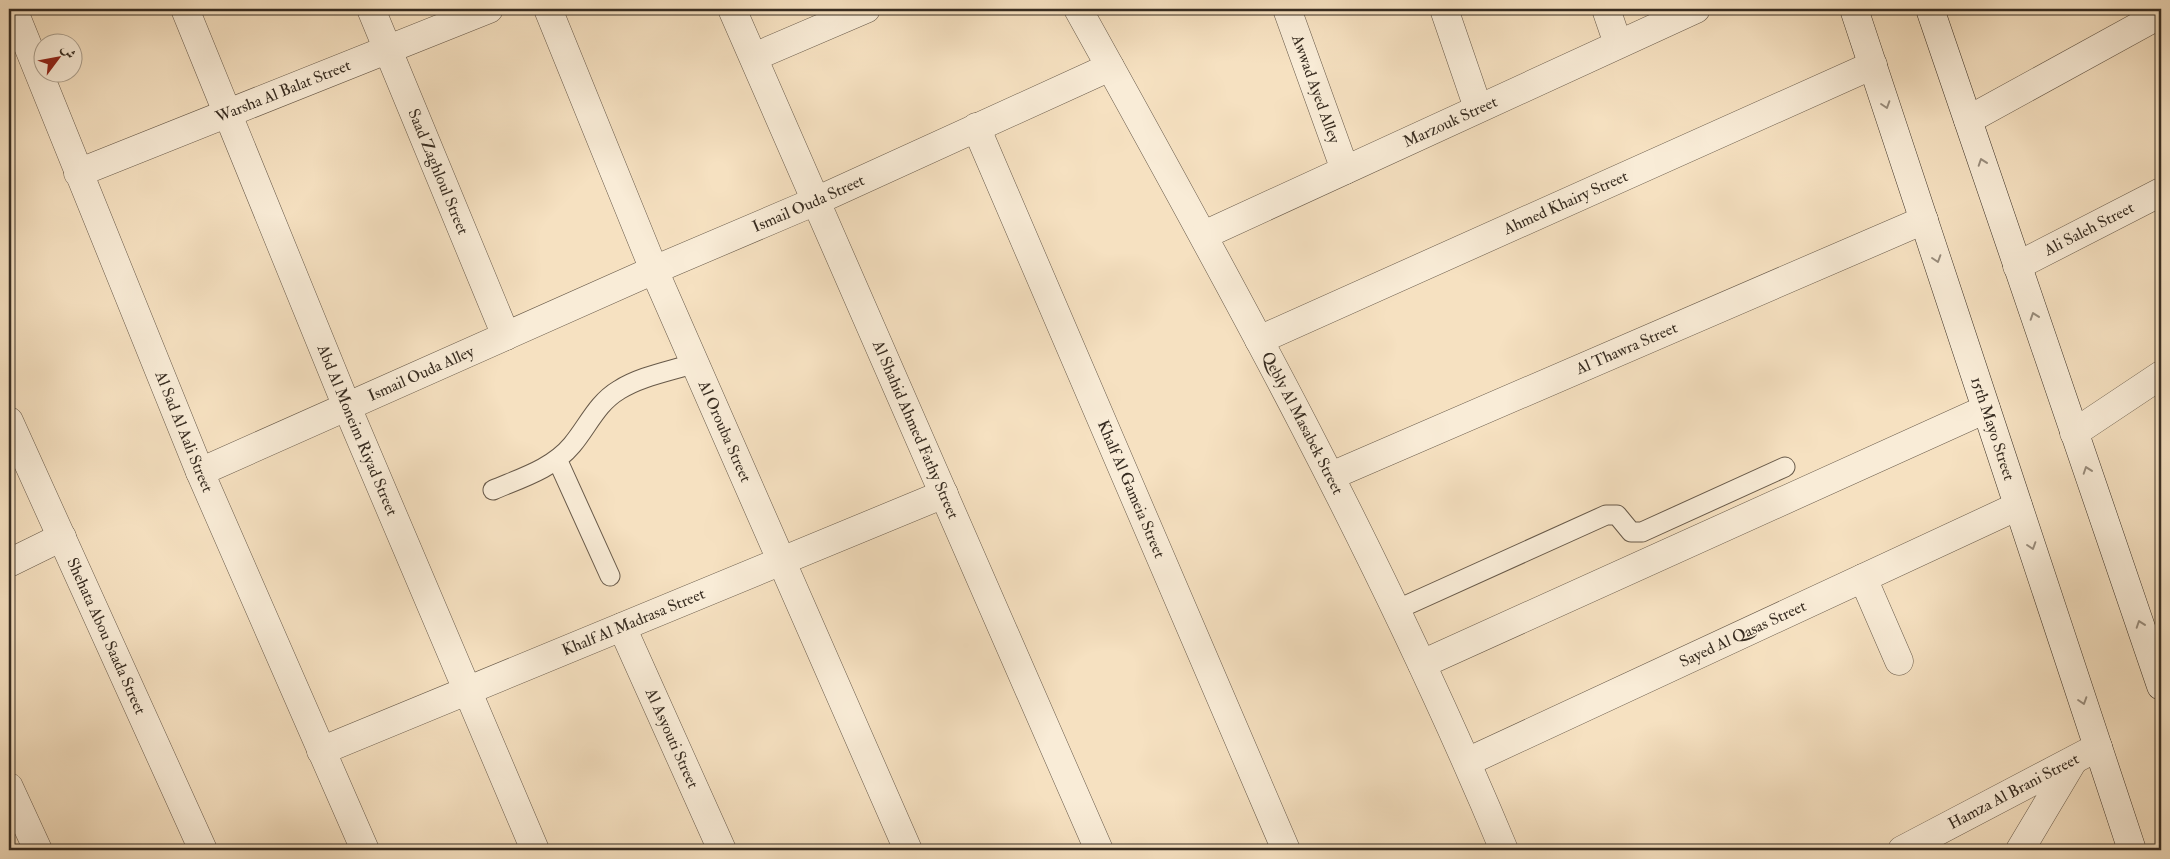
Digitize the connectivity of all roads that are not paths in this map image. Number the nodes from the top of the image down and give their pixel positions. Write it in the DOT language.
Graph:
graph roads {
  1 [pos="13,9"];
  2 [pos="185,9"];
  3 [pos="371,9"];
  4 [pos="489,9"];
  5 [pos="548,9"];
  6 [pos="732,9"];
  7 [pos="866,9"];
  8 [pos="1078,9"];
  9 [pos="1287,9"];
  10 [pos="1444,9"];
  11 [pos="1606,9"];
  12 [pos="1696,9"];
  13 [pos="1854,9"];
  14 [pos="1930,9"];
  15 [pos="2161,14"];
  16 [pos="1618,44"];
  17 [pos="387,49"];
  18 [pos="754,57"];
  19 [pos="1873,65"];
  20 [pos="1110,67"];
  21 [pos="1478,108"];
  22 [pos="228,113"];
  23 [pos="1968,120"];
  24 [pos="976,128"];
  25 [pos="1345,170"];
  26 [pos="78,174"];
  27 [pos="2161,192"];
  28 [pos="816,201"];
  29 [pos="1924,220"];
  30 [pos="1204,235"];
  31 [pos="2018,266"];
  32 [pos="654,270"];
  33 [pos="506,336"];
  34 [pos="1259,340"];
  35 [pos="695,363"];
  36 [pos="2161,375"];
  37 [pos="347,406"];
  38 [pos="1986,409"];
  39 [pos="9,422"];
  40 [pos="2074,433"];
  41 [pos="557,459"];
  42 [pos="1785,467"];
  43 [pos="200,472"];
  44 [pos="1331,476"];
  45 [pos="493,490"];
  46 [pos="944,494"];
  47 [pos="2018,506"];
  48 [pos="62,537"];
  49 [pos="782,561"];
  50 [pos="9,563"];
  51 [pos="610,576"];
  52 [pos="1864,578"];
  53 [pos="1396,610"];
  54 [pos="622,627"];
  55 [pos="1899,662"];
  56 [pos="1422,664"];
  57 [pos="2158,666"];
  58 [pos="467,692"];
  59 [pos="2098,747"];
  60 [pos="322,751"];
  61 [pos="2073,760"];
  62 [pos="1467,762"];
  63 [pos="9,787"];
  64 [pos="38,850"];
  65 [pos="203,850"];
  66 [pos="365,850"];
  67 [pos="535,850"];
  68 [pos="722,850"];
  69 [pos="908,850"];
  70 [pos="1099,850"];
  71 [pos="1286,850"];
  72 [pos="1504,850"];
  73 [pos="1902,850"];
  74 [pos="2020,850"];
  75 [pos="2132,850"];
  1 -- 26 [label="street, Al Sad Al Aali Street"];
  2 -- 22 [label="street, Abd Al Moneim Riyad Street"];
  3 -- 17 [label="street, Saad Zaghloul Street"];
  4 -- 17 [label="street, Warsha Al Balat Street"];
  5 -- 32 [label="street, Al Orouba Street"];
  6 -- 18 [label="street, Al Shahid Ahmed Fathy Street"];
  7 -- 18 [label="street"];
  8 -- 20 [label="street, Qebly Al Masabek Street"];
  9 -- 25 [label="street, Awwad Ayed Alley"];
  10 -- 21 [label="street"];
  11 -- 16 [label="street"];
  12 -- 16 [label="street, Marzouk Street"];
  13 -- 19 [label="street, 15th Mayo Street"];
  14 -- 23 [label="street"];
  15 -- 23 [label="street"];
  16 -- 21 [label="street, Marzouk Street"];
  17 -- 22 [label="street, Warsha Al Balat Street"];
  17 -- 33 [label="street, Saad Zaghloul Street"];
  18 -- 28 [label="street, Al Shahid Ahmed Fathy Street"];
  19 -- 29 [label="street, 15th Mayo Street, one-way"];
  19 -- 34 [label="street, Ahmed Khairy Street"];
  20 -- 24 [label="street, Ismail Ouda Street"];
  20 -- 30 [label="street, Qebly Al Masabek Street"];
  21 -- 25 [label="street, Marzouk Street"];
  22 -- 26 [label="street, Warsha Al Balat Street"];
  22 -- 37 [label="street, Abd Al Moneim Riyad Street"];
  31 -- 23 [label="street, one-way"];
  24 -- 28 [label="street, Ismail Ouda Street"];
  24 -- 71 [label="street, Khalf Al Gameia Street"];
  25 -- 30 [label="street, Marzouk Street"];
  26 -- 43 [label="street, Al Sad Al Aali Street"];
  27 -- 31 [label="street, Ali Saleh Street"];
  28 -- 32 [label="street, Ismail Ouda Street"];
  28 -- 46 [label="street, Al Shahid Ahmed Fathy Street"];
  29 -- 38 [label="street, 15th Mayo Street, one-way"];
  29 -- 44 [label="street, Al Thawra Street"];
  30 -- 34 [label="street, Qebly Al Masabek Street"];
  40 -- 31 [label="street, one-way"];
  32 -- 33 [label="street, Ismail Ouda Street"];
  32 -- 35 [label="street, Al Orouba Street"];
  33 -- 37 [label="street, Ismail Ouda Alley"];
  34 -- 44 [label="street, Qebly Al Masabek Street"];
  35 -- 41 [label="lane"];
  35 -- 49 [label="street, Al Orouba Street"];
  36 -- 40 [label="street"];
  37 -- 43 [label="street, Ismail Ouda Alley"];
  37 -- 58 [label="street, Abd Al Moneim Riyad Street"];
  38 -- 47 [label="street, 15th Mayo Street"];
  38 -- 56 [label="street"];
  39 -- 48 [label="street, Shehata Abou Saada Street"];
  57 -- 40 [label="street, one-way"];
  41 -- 45 [label="lane"];
  41 -- 51 [label="lane"];
  42 -- 53 [label="lane"];
  43 -- 60 [label="street, Al Sad Al Aali Street"];
  44 -- 53 [label="street, Qebly Al Masabek Street"];
  46 -- 49 [label="street, Khalf Al Madrasa Street"];
  46 -- 70 [label="street, Al Shahid Ahmed Fathy Street"];
  47 -- 52 [label="street, Sayed Al Qasas Street"];
  47 -- 59 [label="street, 15th Mayo Street, one-way"];
  48 -- 50 [label="street"];
  48 -- 65 [label="street, Shehata Abou Saada Street"];
  49 -- 54 [label="street, Khalf Al Madrasa Street"];
  49 -- 69 [label="street, Al Orouba Street"];
  52 -- 55 [label="street"];
  52 -- 62 [label="street, Sayed Al Qasas Street"];
  53 -- 56 [label="street, Qebly Al Masabek Street"];
  54 -- 58 [label="street, Khalf Al Madrasa Street"];
  54 -- 68 [label="street, Al Asyouti Street"];
  56 -- 62 [label="street, Qebly Al Masabek Street"];
  58 -- 60 [label="street, Khalf Al Madrasa Street"];
  58 -- 67 [label="street, Abd Al Moneim Riyad Street"];
  59 -- 61 [label="street, Hamza Al Brani Street"];
  59 -- 75 [label="street, 15th Mayo Street"];
  60 -- 66 [label="street, Al Sad Al Aali Street"];
  61 -- 73 [label="street, Hamza Al Brani Street"];
  61 -- 74 [label="street"];
  62 -- 72 [label="street, Qebly Al Masabek Street"];
  63 -- 64 [label="street"];
}
